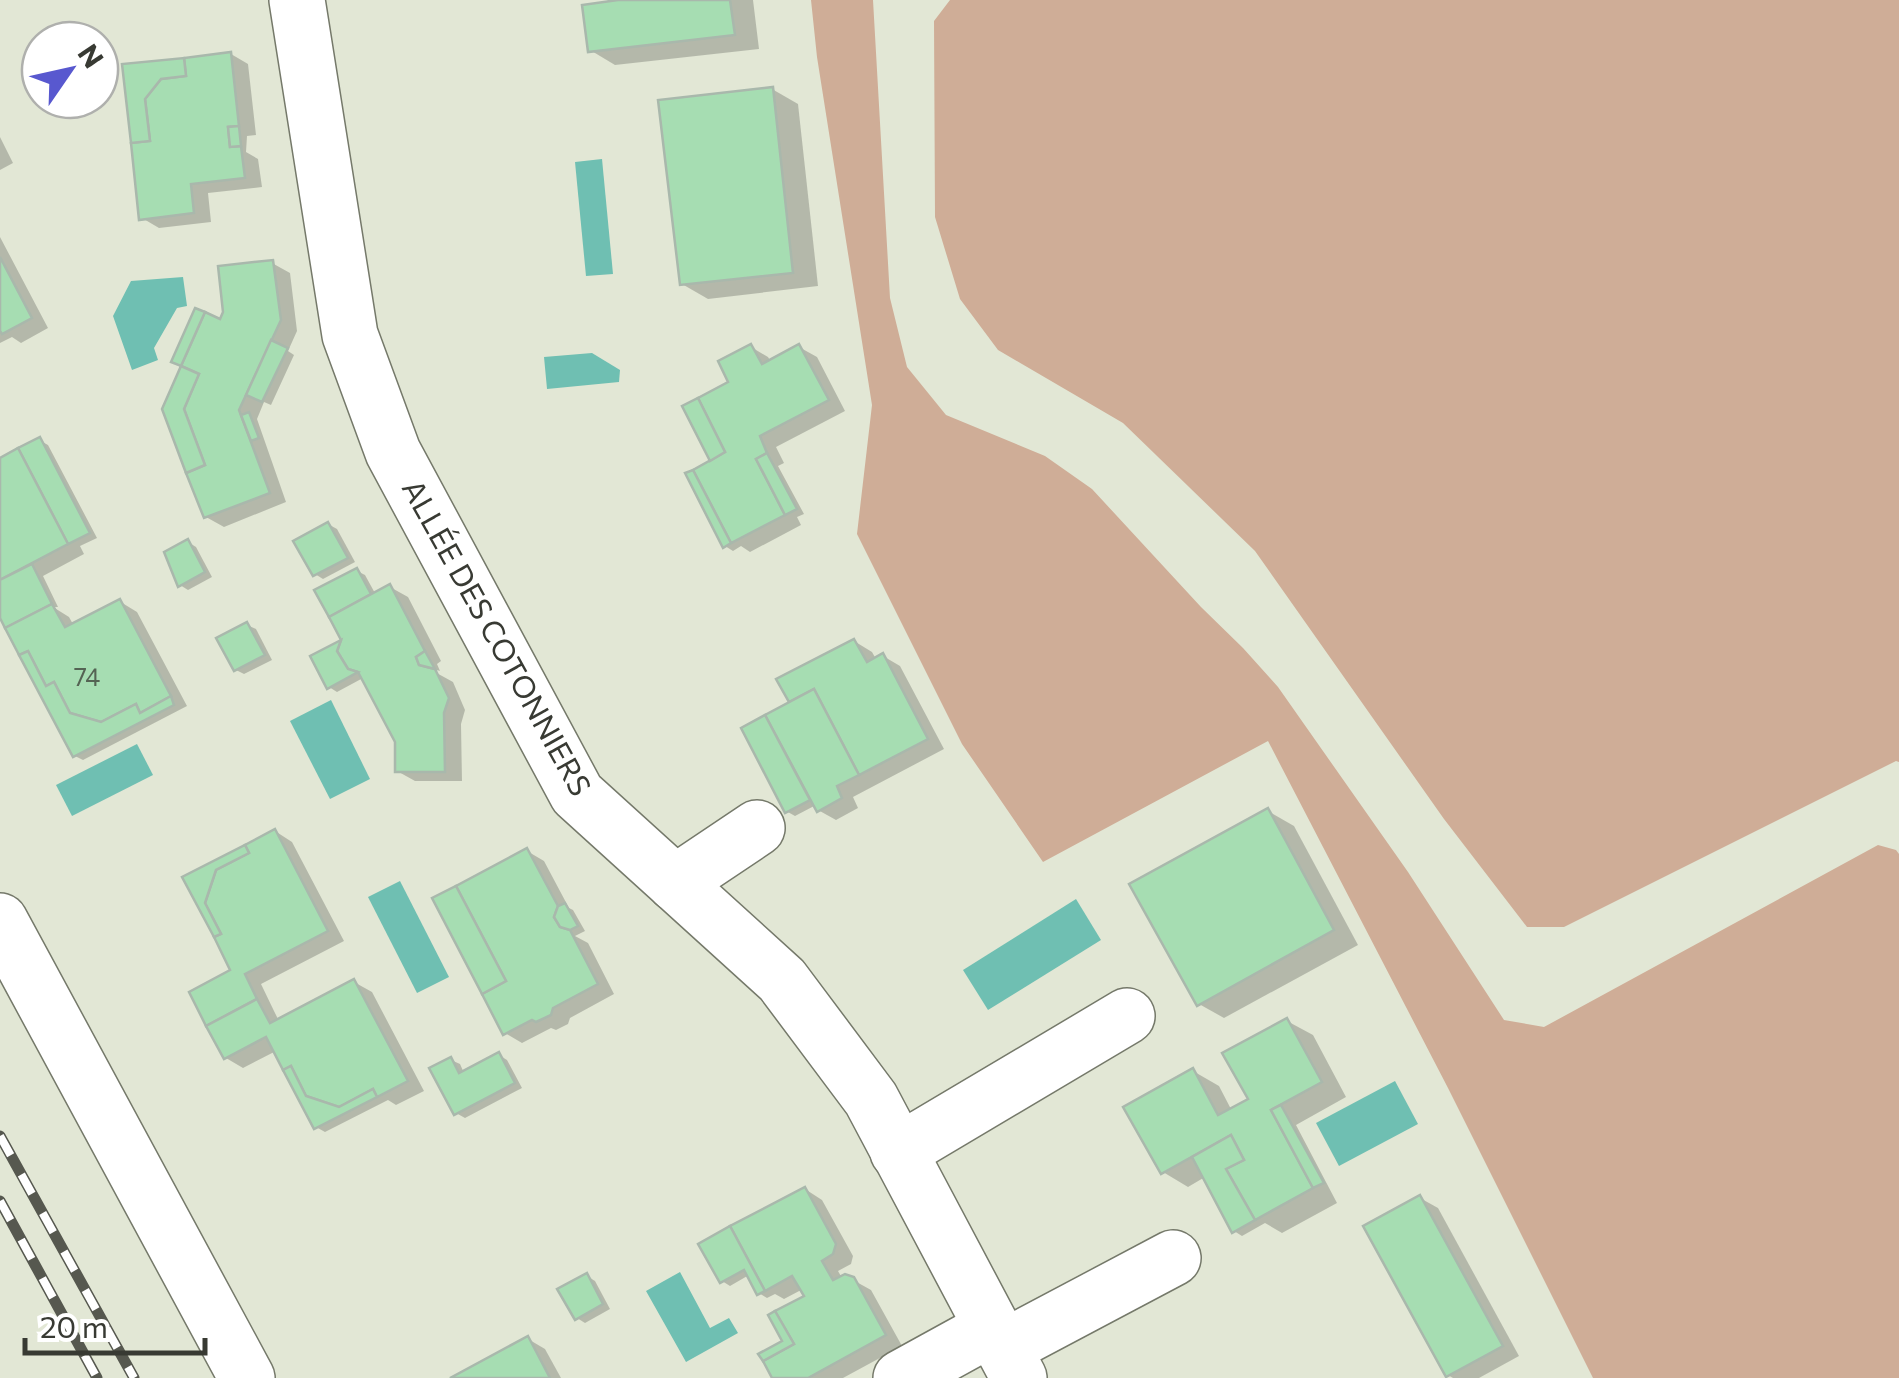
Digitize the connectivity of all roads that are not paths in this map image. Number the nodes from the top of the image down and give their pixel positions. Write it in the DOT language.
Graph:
graph roads {
  1 [pos="298,0"];
  2 [pos="757,828"];
  3 [pos="675,883"];
  4 [pos="0,920"];
  5 [pos="1127,1016"];
  6 [pos="898,1152"];
  7 [pos="1173,1258"];
  8 [pos="1004,1351"];
  9 [pos="247,1378"];
  10 [pos="901,1378"];
  1 -- 3 [label="street, ALLÉE DES COTONNIERS"];
  2 -- 3 [label="street"];
  3 -- 6 [label="street, ALLÉE DES COTONNIERS"];
  4 -- 9 [label="street"];
  5 -- 6 [label="street"];
  6 -- 8 [label="street, ALLÉE DES COTONNIERS"];
  7 -- 8 [label="street"];
  8 -- 10 [label="street"];
}
